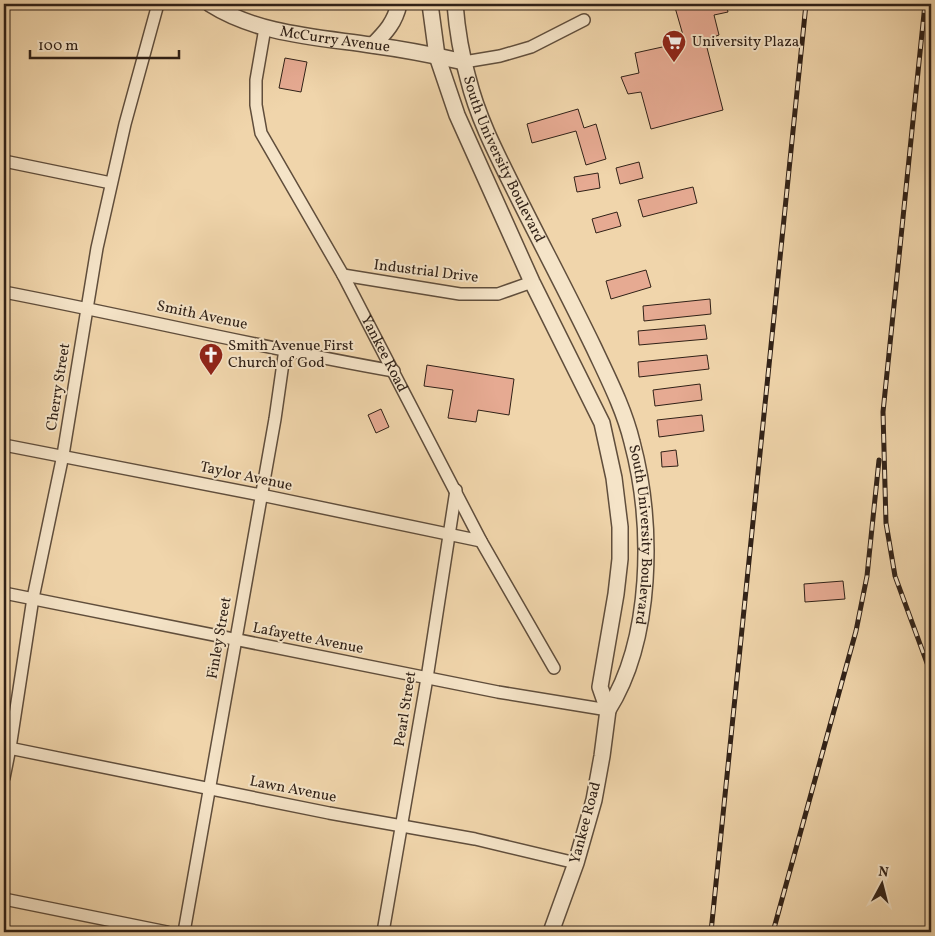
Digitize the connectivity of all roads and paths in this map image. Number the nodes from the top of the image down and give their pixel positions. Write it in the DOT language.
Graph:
graph roads {
  1 [pos="158,4"];
  2 [pos="210,4"];
  3 [pos="399,4"];
  4 [pos="430,4"];
  5 [pos="455,4"];
  6 [pos="584,20"];
  7 [pos="265,28"];
  8 [pos="373,45"];
  9 [pos="437,56"];
  10 [pos="464,62"];
  11 [pos="4,161"];
  12 [pos="111,183"];
  13 [pos="343,276"];
  14 [pos="532,282"];
  15 [pos="4,292"];
  16 [pos="87,308"];
  17 [pos="285,349"];
  18 [pos="394,371"];
  19 [pos="4,445"];
  20 [pos="63,456"];
  21 [pos="456,490"];
  22 [pos="261,495"];
  23 [pos="449,535"];
  24 [pos="481,541"];
  25 [pos="4,593"];
  26 [pos="33,598"];
  27 [pos="235,640"];
  28 [pos="554,668"];
  29 [pos="427,678"];
  30 [pos="608,710"];
  31 [pos="7,748"];
  32 [pos="4,778"];
  33 [pos="209,789"];
  34 [pos="402,826"];
  35 [pos="576,863"];
  36 [pos="4,899"];
  37 [pos="167,932"];
  38 [pos="184,932"];
  39 [pos="383,932"];
  40 [pos="551,932"];
  1 -- 12 [label="street, Cherry Street"];
  2 -- 7 [label="street, McCurry Avenue"];
  3 -- 8 [label="street"];
  4 -- 9 [label="street, South University Boulevard"];
  5 -- 10 [label="street, South University Boulevard"];
  6 -- 10 [label="street"];
  7 -- 8 [label="street, McCurry Avenue"];
  7 -- 13 [label="street, Yankee Road"];
  8 -- 9 [label="street, McCurry Avenue"];
  9 -- 10 [label="street, McCurry Avenue"];
  9 -- 14 [label="street, South University Boulevard"];
  10 -- 30 [label="street, South University Boulevard"];
  11 -- 12 [label="street"];
  12 -- 16 [label="street, Cherry Street"];
  13 -- 14 [label="street, Industrial Drive"];
  13 -- 18 [label="street, Yankee Road"];
  14 -- 30 [label="street, South University Boulevard"];
  15 -- 16 [label="street, Smith Avenue"];
  16 -- 17 [label="street, Smith Avenue"];
  16 -- 20 [label="street, Cherry Street"];
  17 -- 18 [label="street, Smith Avenue"];
  17 -- 22 [label="street, Finley Street"];
  18 -- 21 [label="street, Yankee Road"];
  19 -- 20 [label="street, Taylor Avenue"];
  20 -- 22 [label="street, Taylor Avenue"];
  20 -- 26 [label="street, Cherry Street"];
  21 -- 23 [label="street, Pearl Street"];
  21 -- 24 [label="street, Yankee Road"];
  22 -- 23 [label="street, Taylor Avenue"];
  22 -- 27 [label="street, Finley Street"];
  23 -- 24 [label="street, Taylor Avenue"];
  23 -- 29 [label="street, Pearl Street"];
  24 -- 28 [label="street, Yankee Road"];
  25 -- 26 [label="street, Lafayette Avenue"];
  26 -- 27 [label="street, Lafayette Avenue"];
  26 -- 31 [label="street, Cherry Street"];
  27 -- 29 [label="street, Lafayette Avenue"];
  27 -- 33 [label="street, Finley Street"];
  29 -- 30 [label="street, Lafayette Avenue"];
  29 -- 34 [label="street, Pearl Street"];
  30 -- 35 [label="street, Yankee Road"];
  31 -- 32 [label="street, Cherry Street"];
  31 -- 33 [label="street, Lawn Avenue"];
  33 -- 34 [label="street, Lawn Avenue"];
  33 -- 38 [label="street, Finley Street"];
  34 -- 35 [label="street, Lawn Avenue"];
  34 -- 39 [label="street, Pearl Street"];
  35 -- 40 [label="street, Yankee Road"];
  36 -- 37 [label="street"];
}
